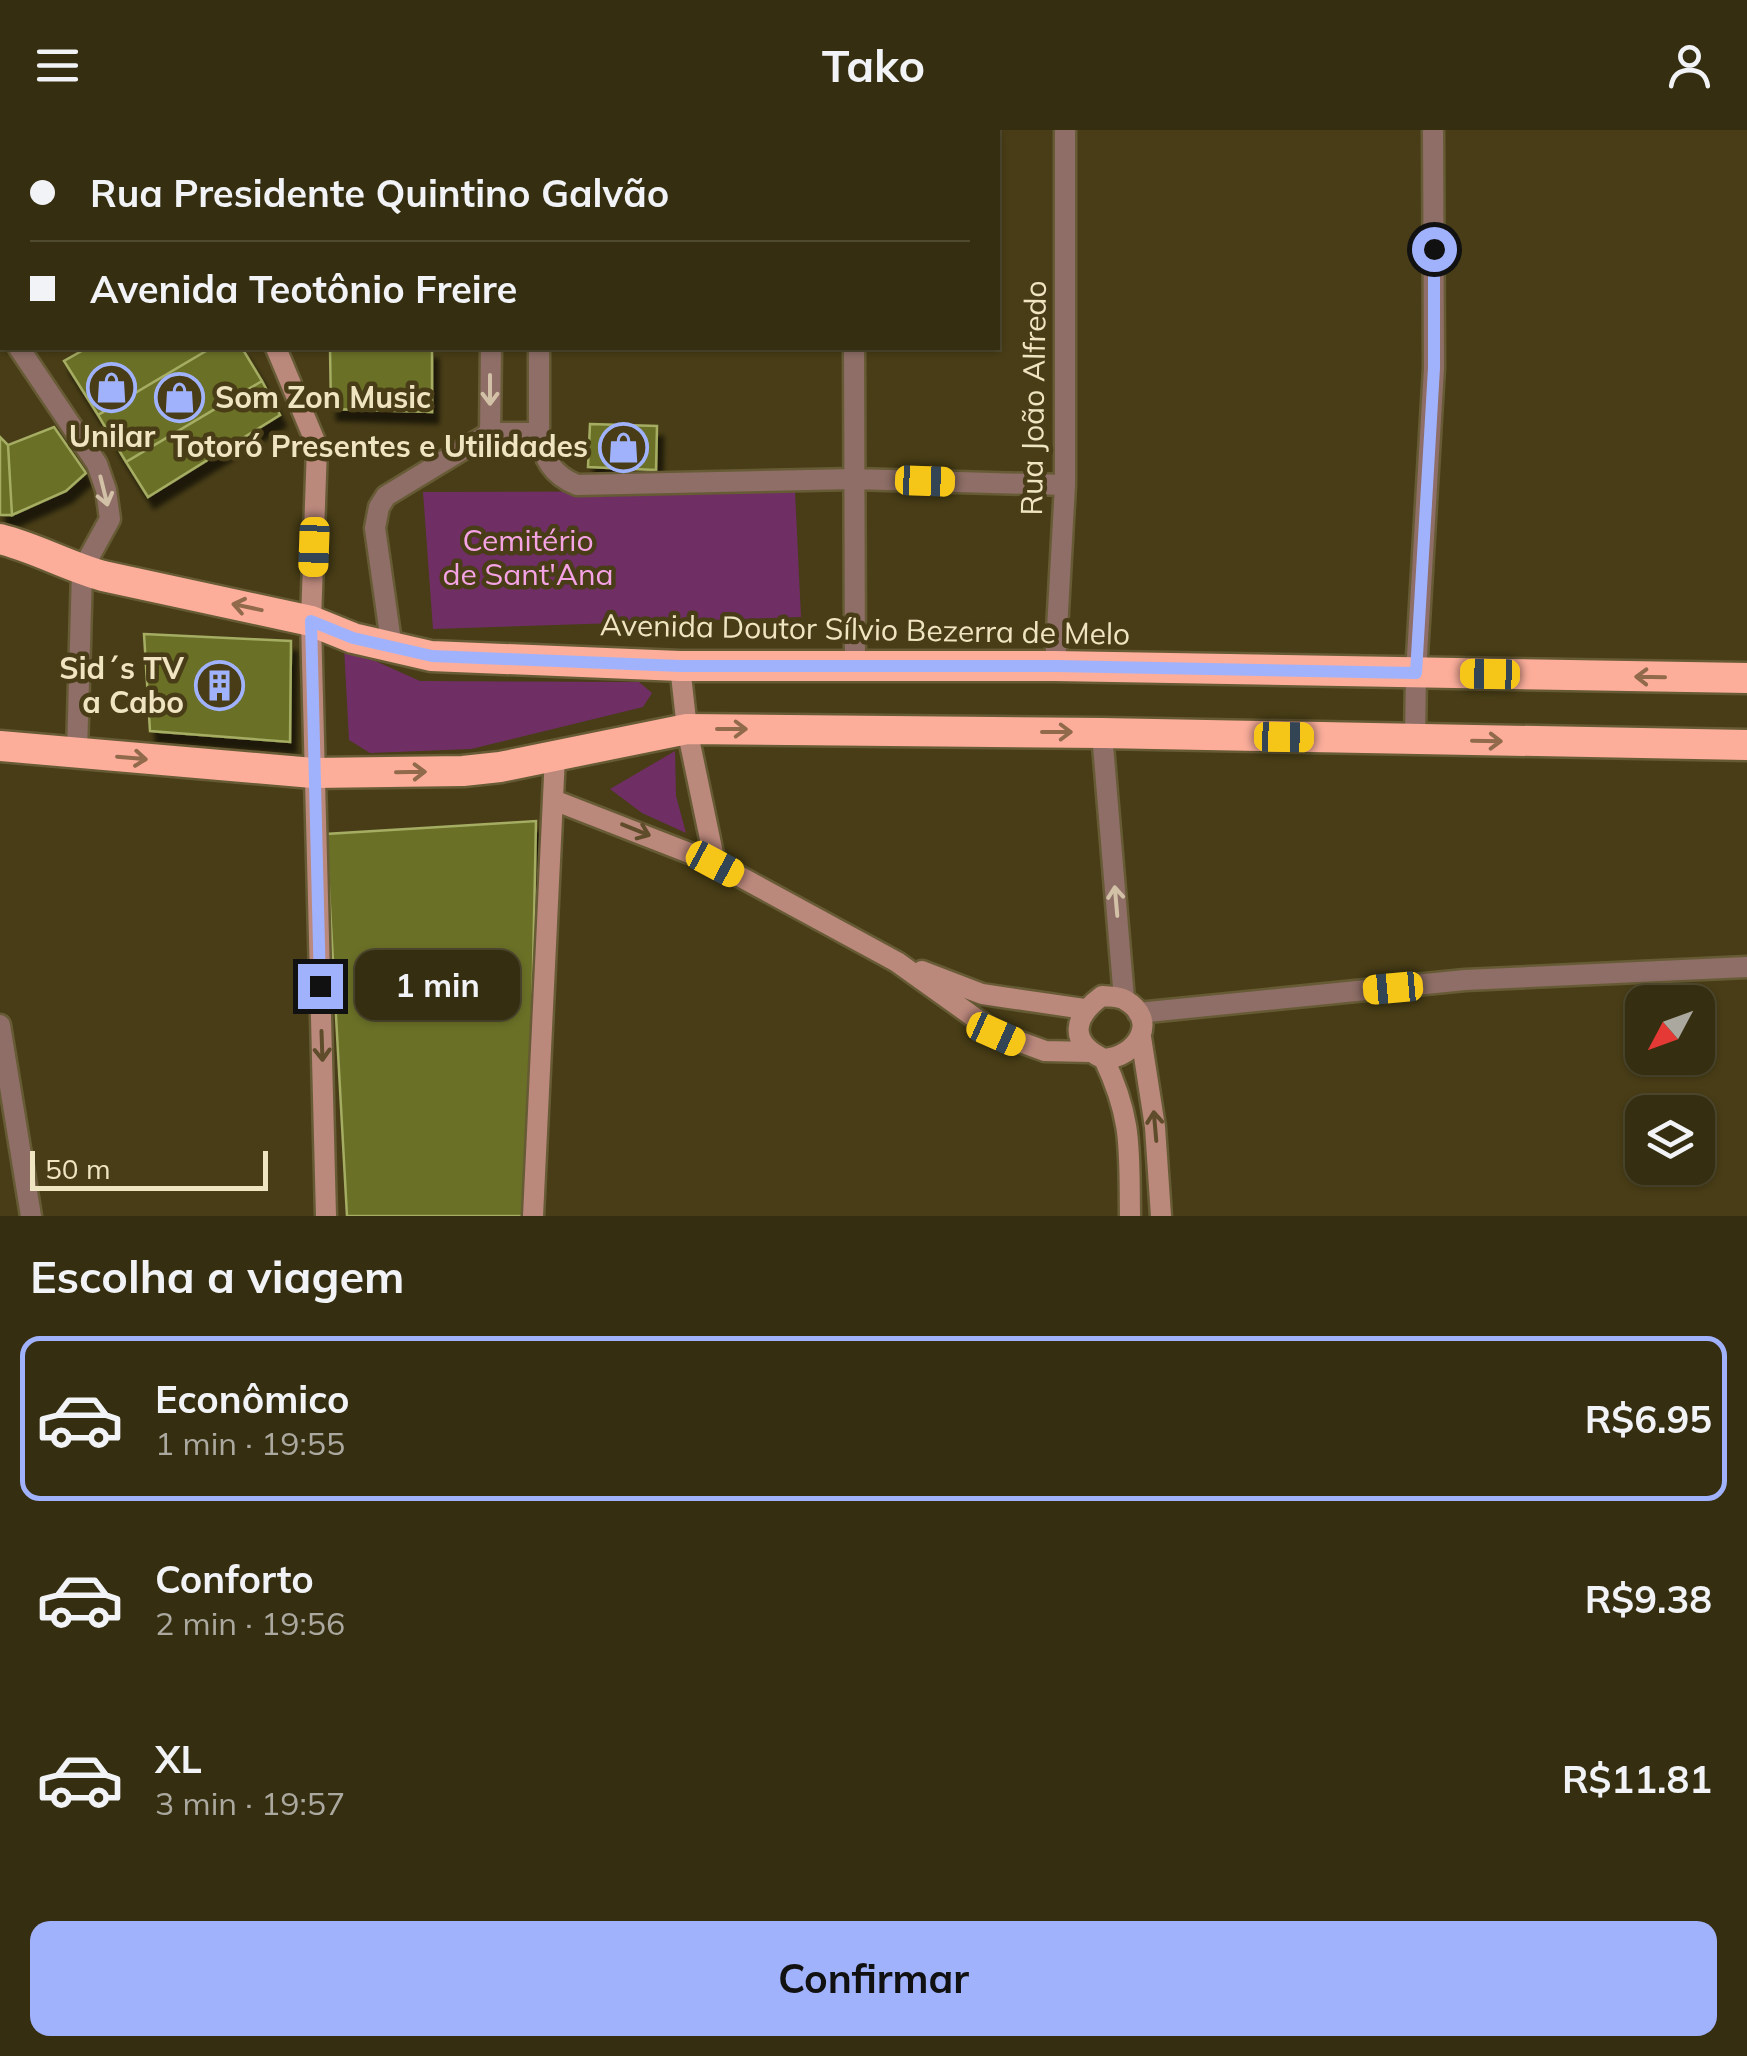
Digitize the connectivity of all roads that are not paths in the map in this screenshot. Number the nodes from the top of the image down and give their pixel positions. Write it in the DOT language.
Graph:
graph roads {
  1 [pos="1065,130"];
  2 [pos="1432,130"];
  3 [pos="21,350"];
  4 [pos="277,350"];
  5 [pos="490,350"];
  6 [pos="539,350"];
  7 [pos="854,350"];
  8 [pos="490,433"];
  9 [pos="539,433"];
  10 [pos="853,478"];
  11 [pos="1065,484"];
  12 [pos="0,539"];
  13 [pos="82,570"];
  14 [pos="311,621"];
  15 [pos="392,649"];
  16 [pos="680,666"];
  17 [pos="1056,666"];
  18 [pos="855,668"];
  19 [pos="1416,673"];
  20 [pos="1747,678"];
  21 [pos="687,729"];
  22 [pos="1102,732"];
  23 [pos="1415,740"];
  24 [pos="1747,745"];
  25 [pos="0,746"];
  26 [pos="77,754"];
  27 [pos="555,756"];
  28 [pos="313,774"];
  29 [pos="556,800"];
  30 [pos="715,864"];
  31 [pos="896,962"];
  32 [pos="1747,967"];
  33 [pos="1131,1006"];
  34 [pos="1084,1009"];
  35 [pos="0,1025"];
  36 [pos="1141,1037"];
  37 [pos="1097,1056"];
  38 [pos="30,1216"];
  39 [pos="326,1216"];
  40 [pos="533,1216"];
  41 [pos="1130,1216"];
  42 [pos="1161,1216"];
  1 -- 11 [label="street, Rua João Alfredo"];
  2 -- 19 [label="street"];
  3 -- 13 [label="street, one-way"];
  4 -- 14 [label="main road"];
  5 -- 8 [label="street, one-way"];
  6 -- 9 [label="street"];
  7 -- 10 [label="street"];
  8 -- 9 [label="street"];
  8 -- 15 [label="street"];
  9 -- 10 [label="street"];
  10 -- 11 [label="street"];
  10 -- 18 [label="street"];
  11 -- 17 [label="street, Rua João Alfredo"];
  12 -- 13 [label="highway, Avenida Doutor Sílvio Bezerra de Melo"];
  14 -- 13 [label="highway, Avenida Doutor Sílvio Bezerra de Melo, one-way"];
  13 -- 26 [label="street"];
  14 -- 15 [label="highway, Avenida Doutor Sílvio Bezerra de Melo"];
  14 -- 28 [label="main road"];
  15 -- 16 [label="highway, Avenida Doutor Sílvio Bezerra de Melo"];
  16 -- 18 [label="highway, Avenida Doutor Sílvio Bezerra de Melo"];
  16 -- 21 [label="main road"];
  17 -- 18 [label="highway, Avenida Doutor Sílvio Bezerra de Melo"];
  17 -- 19 [label="highway, Avenida Doutor Sílvio Bezerra de Melo"];
  20 -- 19 [label="highway, Avenida Doutor Sílvio Bezerra de Melo, one-way"];
  19 -- 23 [label="street"];
  21 -- 22 [label="highway, one-way"];
  21 -- 27 [label="highway"];
  21 -- 30 [label="main road"];
  22 -- 23 [label="highway"];
  33 -- 22 [label="street, one-way"];
  23 -- 24 [label="highway, one-way"];
  25 -- 26 [label="highway"];
  26 -- 28 [label="highway, one-way"];
  28 -- 27 [label="highway, one-way"];
  27 -- 29 [label="main road"];
  28 -- 39 [label="main road, one-way"];
  29 -- 30 [label="main road, one-way"];
  29 -- 40 [label="main road"];
  30 -- 31 [label="main road"];
  31 -- 34 [label="main road"];
  31 -- 37 [label="main road"];
  32 -- 33 [label="street"];
  33 -- 34 [label="main road"];
  33 -- 36 [label="main road"];
  34 -- 37 [label="main road"];
  35 -- 38 [label="street"];
  36 -- 37 [label="main road"];
  42 -- 36 [label="main road, one-way"];
  37 -- 41 [label="main road"];
}
